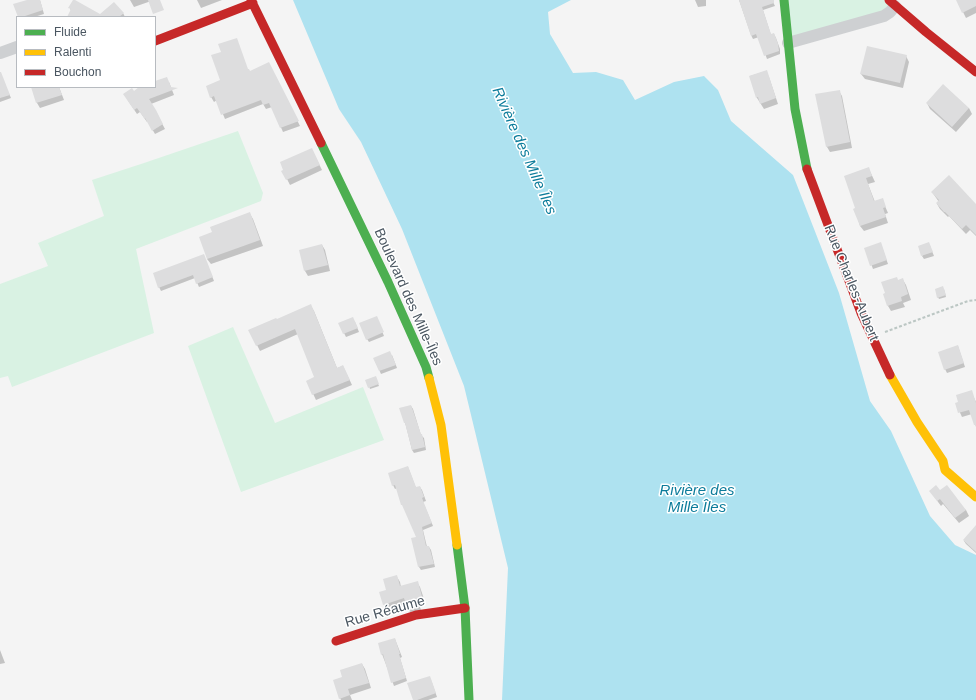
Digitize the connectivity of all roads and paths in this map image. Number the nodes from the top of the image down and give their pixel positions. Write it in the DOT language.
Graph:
graph roads {
  1 [pos="784,0"];
  2 [pos="252,2"];
  3 [pos="892,3"];
  4 [pos="156,41"];
  5 [pos="788,43"];
  6 [pos="16,47"];
  7 [pos="0,53"];
  8 [pos="976,72"];
  9 [pos="976,300"];
  10 [pos="872,337"];
  11 [pos="976,497"];
  12 [pos="465,608"];
  13 [pos="336,641"];
  14 [pos="469,700"];
  1 -- 5 [label="street, Rue Charles-Aubert"];
  2 -- 4 [label="street"];
  2 -- 12 [label="street, Boulevard des Mille-Îles"];
  3 -- 5 [label="street"];
  3 -- 8 [label="street"];
  5 -- 10 [label="street, Rue Charles-Aubert"];
  6 -- 7 [label="street"];
  9 -- 10 [label="path"];
  10 -- 11 [label="street, Rue Charles-Aubert"];
  12 -- 13 [label="street, Rue Réaume"];
  12 -- 14 [label="street, Boulevard des Mille-Îles"];
}
